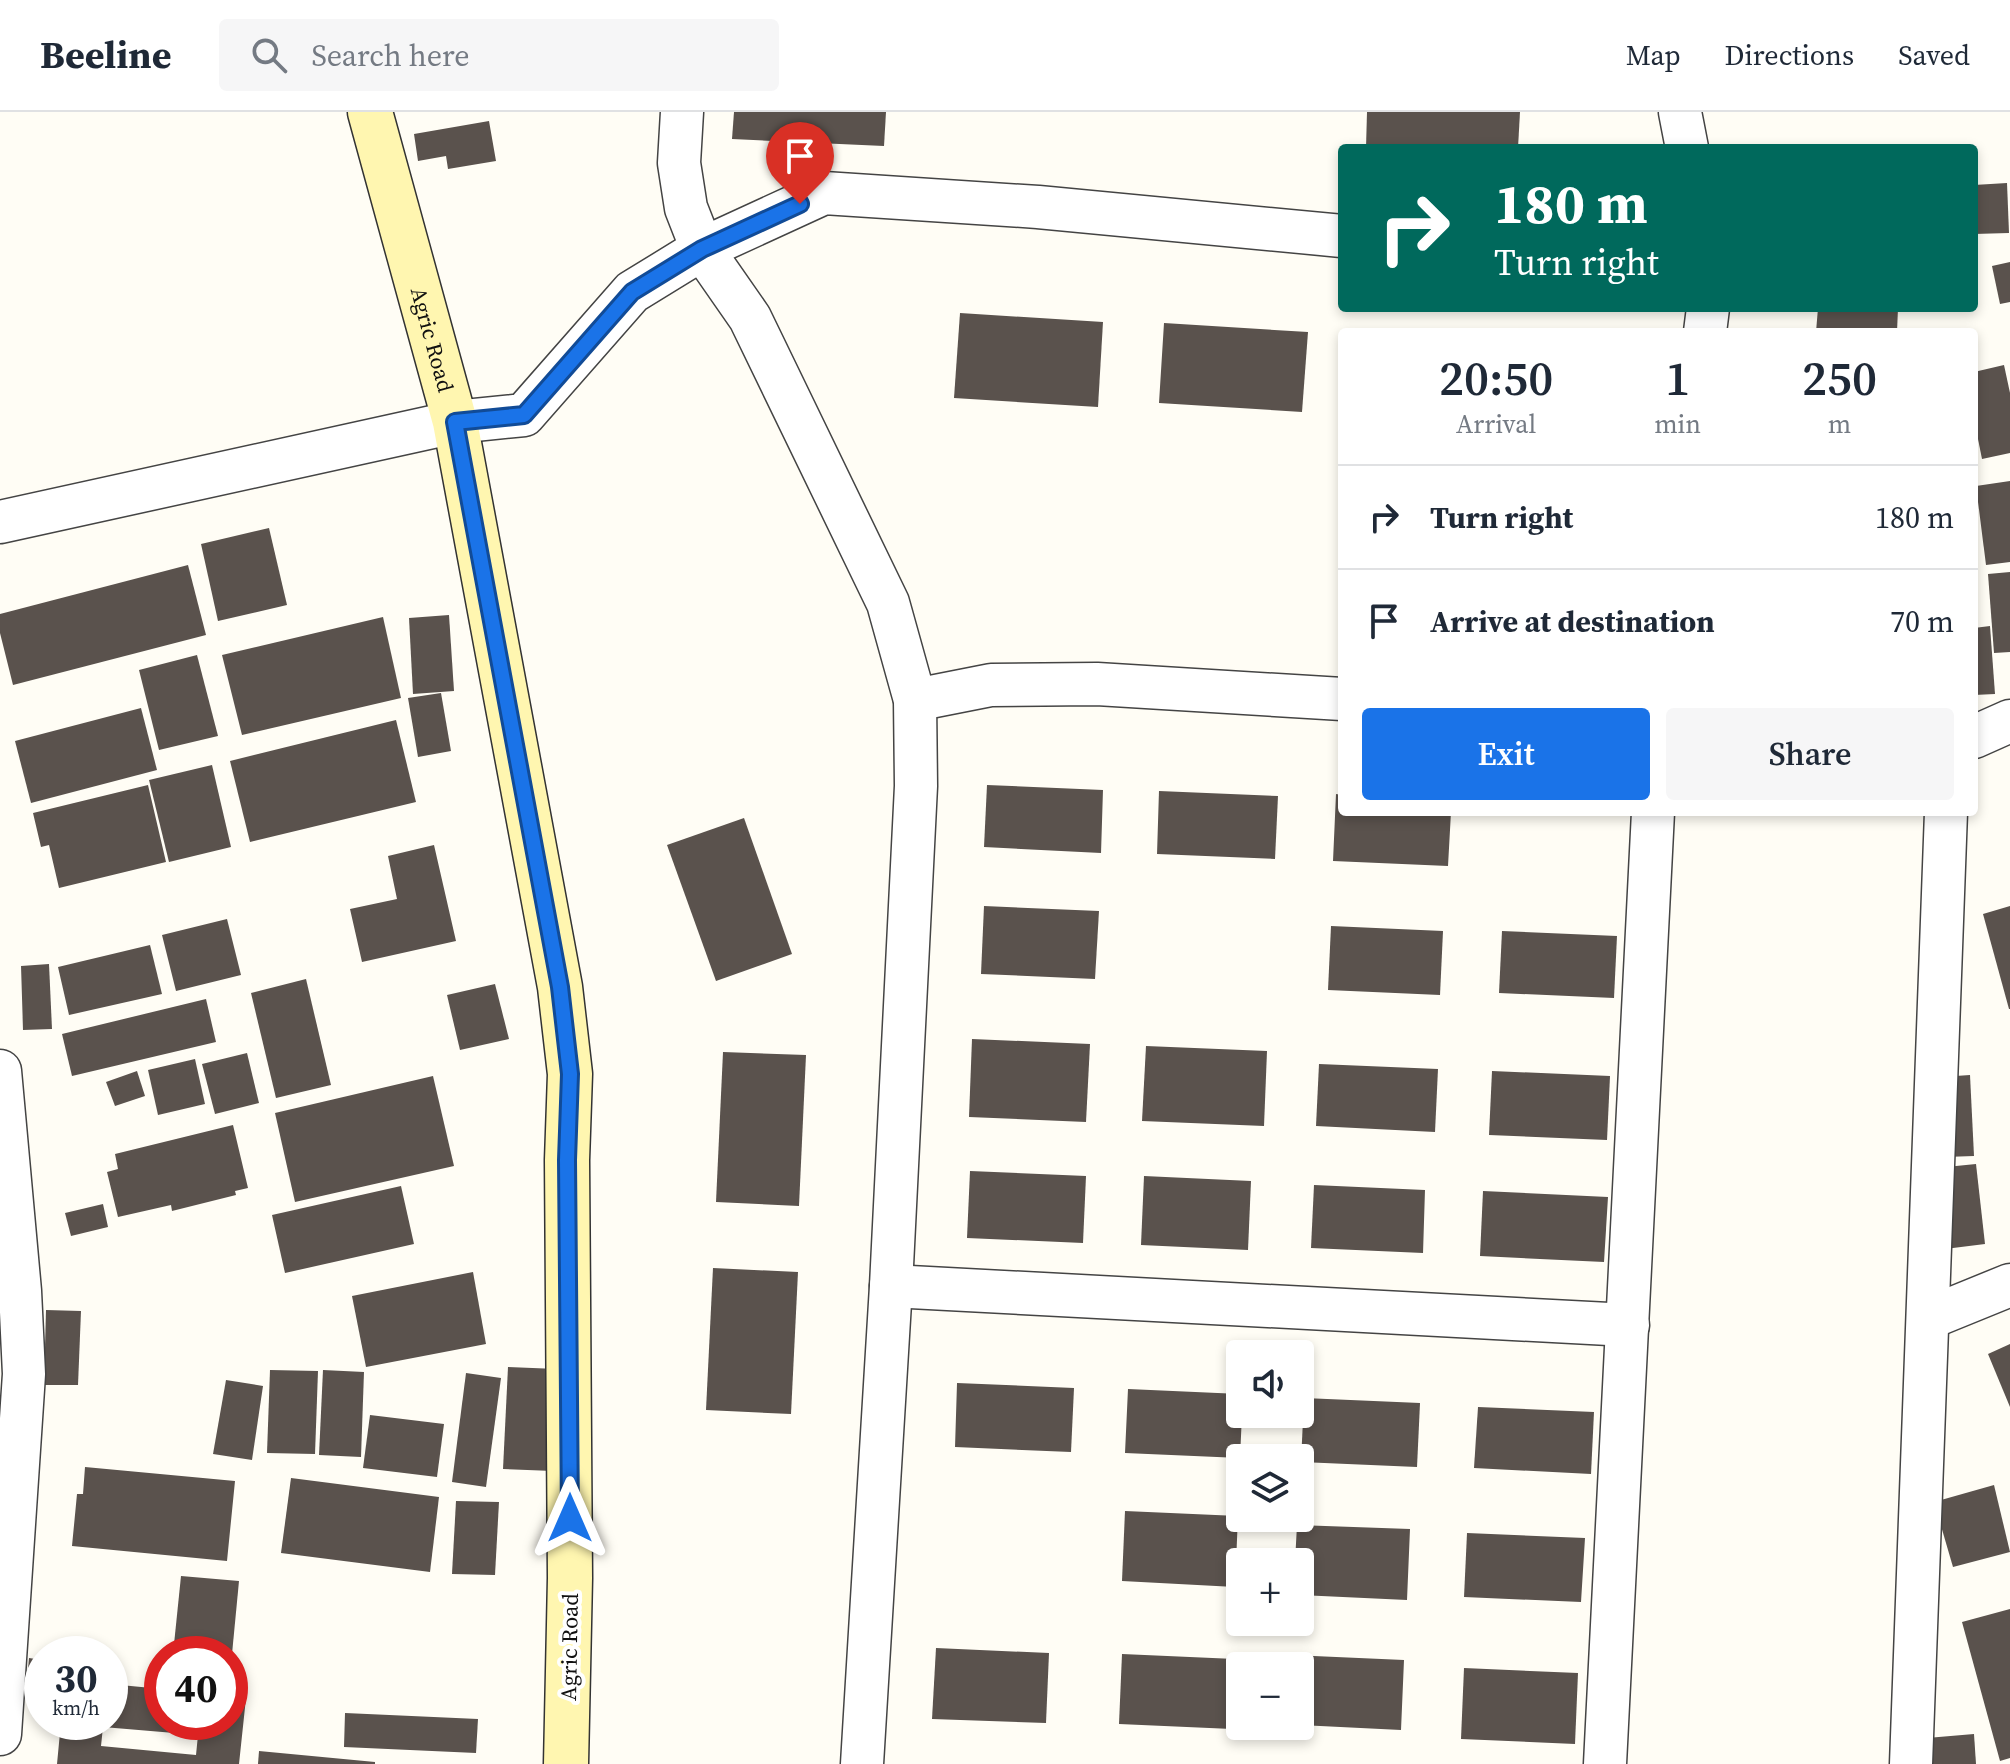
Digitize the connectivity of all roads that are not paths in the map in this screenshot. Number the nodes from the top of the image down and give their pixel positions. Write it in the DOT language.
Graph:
graph roads {
  1 [pos="370,112"];
  2 [pos="682,112"];
  3 [pos="1680,112"];
  4 [pos="1686,144"];
  5 [pos="1338,236"];
  6 [pos="702,249"];
  7 [pos="455,422"];
  8 [pos="0,522"];
  9 [pos="1338,699"];
  10 [pos="915,700"];
  11 [pos="2010,721"];
  12 [pos="1978,735"];
  13 [pos="1653,816"];
  14 [pos="1946,816"];
  15 [pos="0,1071"];
  16 [pos="2010,1285"];
  17 [pos="891,1286"];
  18 [pos="1929,1318"];
  19 [pos="1628,1325"];
  20 [pos="0,1734"];
  21 [pos="566,1764"];
  22 [pos="862,1764"];
  23 [pos="1605,1764"];
  24 [pos="1911,1764"];
  1 -- 7 [label="street, Agric Road"];
  2 -- 6 [label="street"];
  3 -- 4 [label="street"];
  5 -- 6 [label="street"];
  6 -- 7 [label="street"];
  6 -- 10 [label="street"];
  7 -- 8 [label="street"];
  7 -- 21 [label="street, Agric Road"];
  9 -- 10 [label="street"];
  10 -- 17 [label="street"];
  11 -- 12 [label="street"];
  13 -- 19 [label="street"];
  14 -- 18 [label="street"];
  15 -- 20 [label="street"];
  16 -- 18 [label="street"];
  17 -- 19 [label="street"];
  17 -- 22 [label="street"];
  18 -- 24 [label="street"];
  19 -- 23 [label="street"];
}
